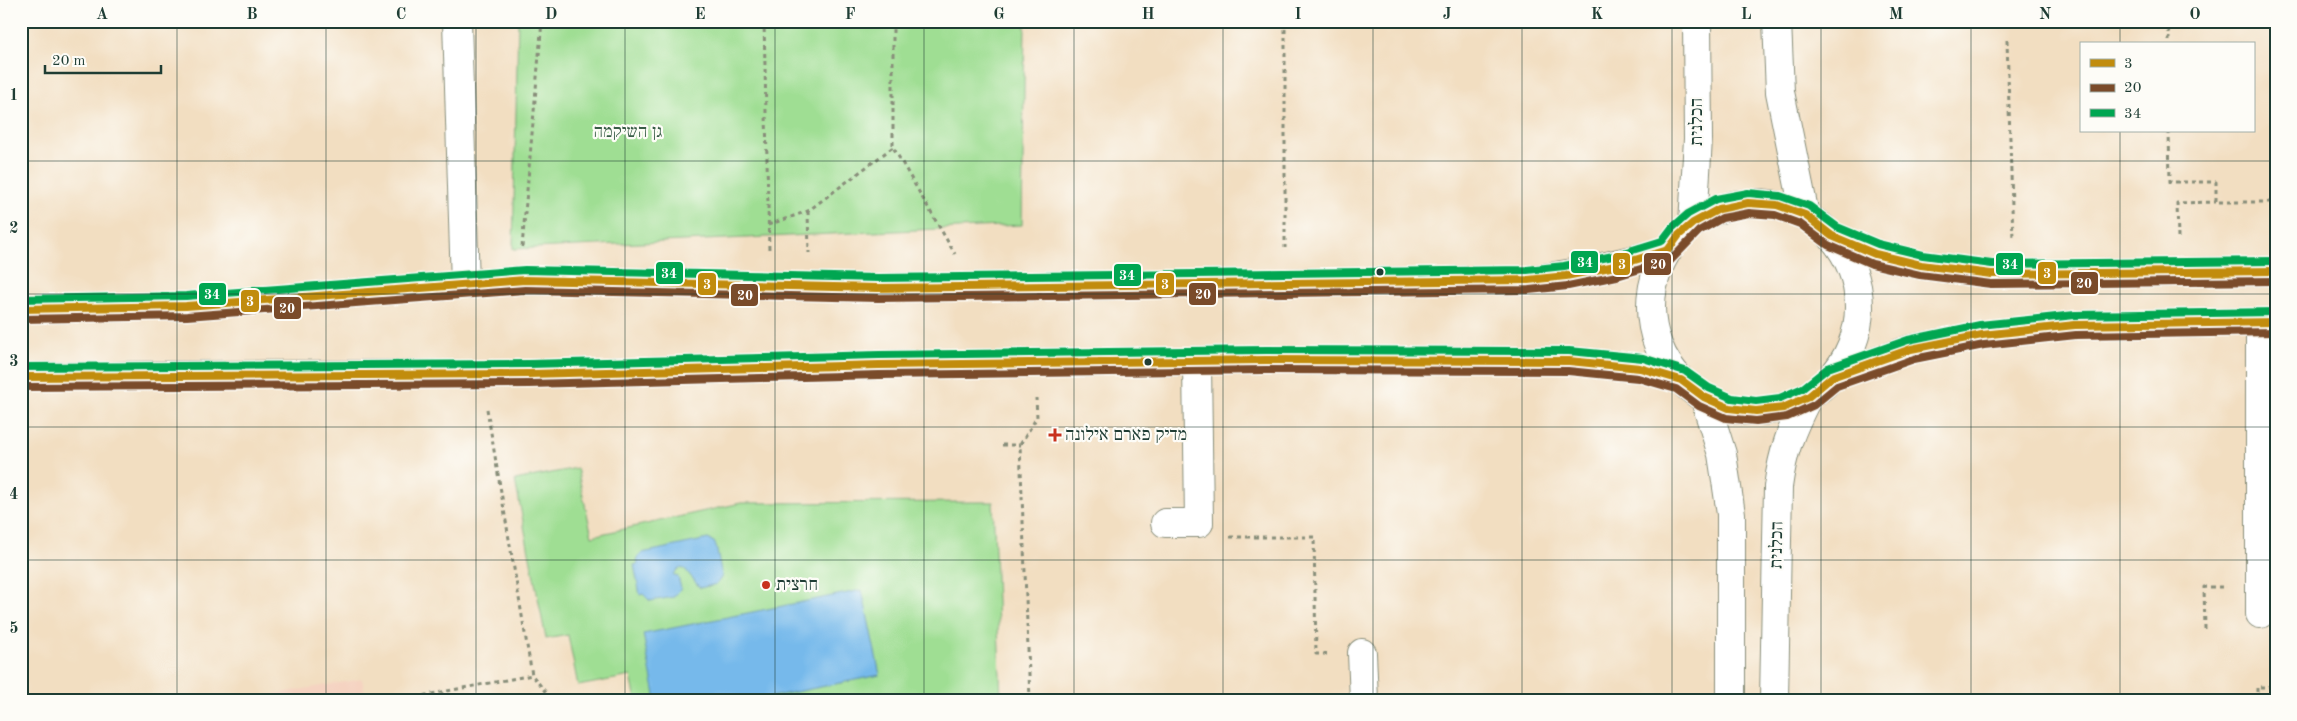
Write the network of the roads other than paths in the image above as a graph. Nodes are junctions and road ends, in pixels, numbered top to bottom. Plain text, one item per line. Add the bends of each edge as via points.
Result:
1 (456, 21) edge
2 (1697, 21) edge
3 (1777, 22) edge
4 (1805, 215) junction
5 (1693, 223) junction
6 (1832, 236) junction
7 (1668, 250) junction
8 (2276, 271) edge
9 (465, 285) junction
10 (21, 309) edge
11 (2268, 322) edge
12 (1197, 361) junction
13 (21, 378) edge
14 (1832, 378) junction
15 (1681, 380) junction
16 (1704, 397) junction
17 (1808, 397) junction
18 (1165, 523) dead end
19 (2260, 601) road end
20 (1362, 653) road end
21 (1364, 700) edge
22 (1731, 700) edge
23 (1774, 700) edge

1 - 9 street
2 - 5 street, הכלנית via 1698,139
3 - 4 street via 1780,92
4 - 5 street via 1777,205 1748,202 1719,209
4 - 6 street
5 - 7 street
6 - 8 street via 1875,254 1921,265 1991,274
6 - 14 street via 1849,261 1859,291 1858,322 1850,352
7 - 9 street via 1615,266 1528,280 810,287 524,280
7 - 15 street via 1656,275 1651,303 1655,331 1665,358
9 - 10 street via 186,306
11 - 14 street via 2075,326 1982,335 1911,348
11 - 19 street
12 - 13 street via 481,374
12 - 15 street via 1569,361 1640,368
12 - 18 street via 1199,523
14 - 17 street
15 - 16 street
16 - 17 street via 1729,408 1756,411 1783,408
16 - 22 street via 1722,454 1731,514
17 - 23 street, הכלנית via 1790,432 1778,487
20 - 21 street

